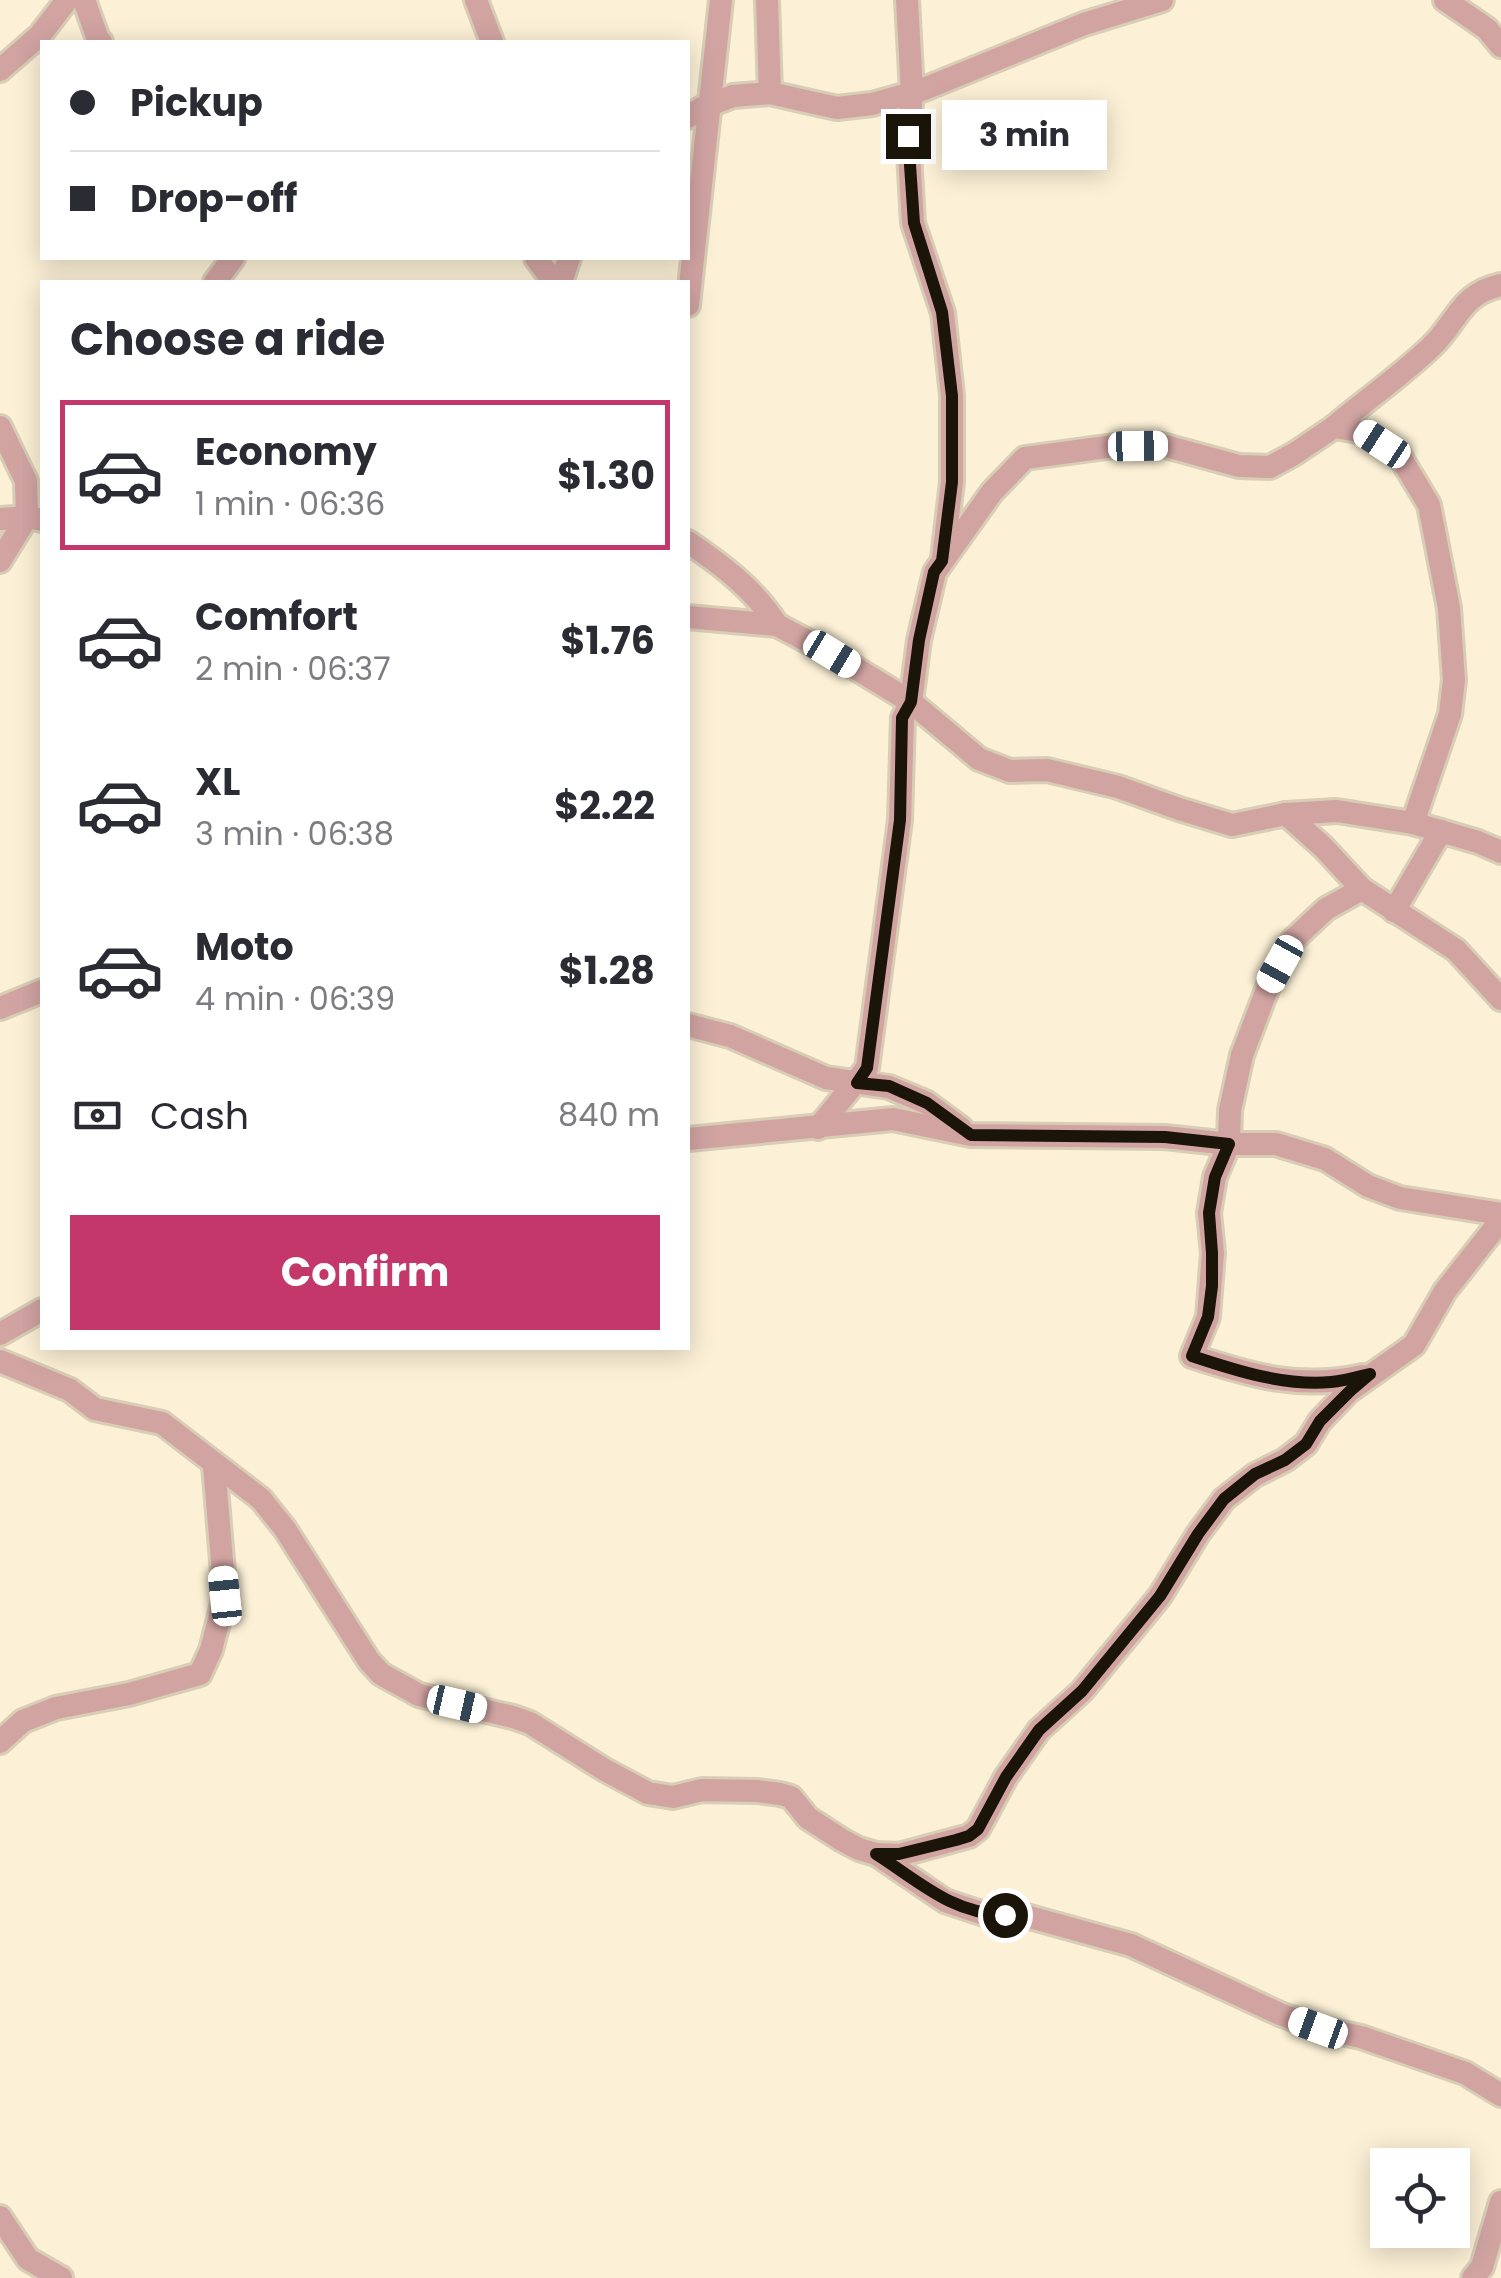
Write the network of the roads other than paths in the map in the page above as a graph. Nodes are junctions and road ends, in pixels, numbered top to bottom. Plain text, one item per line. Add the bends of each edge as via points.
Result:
1 (67, 0) edge
2 (84, 0) edge
3 (476, 0) edge
4 (721, 0) edge
5 (768, 0) edge
6 (906, 0) edge
7 (1162, 0) edge
8 (1445, 0) edge
9 (100, 40) edge
10 (491, 40) edge
11 (1501, 46) edge
12 (0, 70) edge
13 (912, 92) junction
14 (770, 93) junction
15 (710, 105) junction
16 (690, 117) edge
17 (538, 260) edge
18 (555, 280) edge
19 (1501, 285) edge
20 (690, 287) edge
21 (0, 427) edge
22 (1334, 427) junction
23 (0, 519) edge
24 (35, 519) edge
25 (690, 544) edge
26 (0, 561) edge
27 (942, 561) junction
28 (690, 616) edge
29 (777, 626) junction
30 (911, 702) junction
31 (1286, 814) junction
32 (1413, 823) junction
33 (1440, 831) junction
34 (1501, 852) edge
35 (1362, 889) junction
36 (1394, 911) junction
37 (40, 992) edge
38 (1501, 998) edge
39 (0, 1008) edge
40 (690, 1026) edge
41 (857, 1083) junction
42 (818, 1128) junction
43 (971, 1135) junction
44 (690, 1139) edge
45 (1229, 1144) junction
46 (1501, 1217) edge
47 (40, 1311) edge
48 (0, 1334) edge
49 (0, 1361) edge
50 (1370, 1374) junction
51 (214, 1465) junction
52 (0, 1742) edge
53 (876, 1854) junction
54 (1501, 2094) edge
55 (1501, 2202) edge
56 (0, 2216) edge
57 (61, 2278) edge
58 (1474, 2278) edge

1 - 12 street
2 - 9 street
3 - 10 street
4 - 15 street
5 - 14 street
6 - 13 street
7 - 13 street
8 - 11 street
13 - 14 street via 837,108
13 - 27 street via 914,223 942,312 952,396 952,482
14 - 15 street
15 - 16 street
15 - 20 street
17 - 18 street
19 - 22 street via 1481,290 1434,344
21 - 24 street via 26,481
22 - 27 street via 1270,467 1239,466 1162,445 1025,458
22 - 32 street via 1364,432 1398,454 1433,522 1454,680 1450,714
23 - 24 street
24 - 26 street
25 - 29 street via 738,580
27 - 30 street via 934,572
28 - 29 street
29 - 30 street
30 - 31 street via 979,760 1010,771 1047,770 1118,787 1232,825
30 - 41 street via 902,718 900,820 878,992 867,1068
31 - 32 street via 1338,811
31 - 35 street
32 - 33 street
33 - 34 street
33 - 36 street
35 - 36 street
35 - 45 street via 1326,909 1293,940 1268,987 1242,1055
36 - 38 street via 1456,950
37 - 39 street
40 - 41 street via 826,1078
41 - 42 street
41 - 43 street via 889,1086 927,1103
42 - 43 street via 893,1119
42 - 44 street
43 - 45 street
45 - 46 street via 1276,1144 1325,1159 1400,1198
45 - 50 street via 1209,1213 1208,1317 1192,1356 1295,1383
46 - 50 street via 1445,1291 1414,1346
47 - 48 street
49 - 51 street via 70,1390 94,1408 162,1423
50 - 53 street via 1320,1421 1306,1444 1224,1499 1160,1596 1082,1691 1039,1730 978,1829 899,1854
51 - 52 street via 225,1596 200,1674 56,1708 22,1721
51 - 53 street via 260,1499 285,1529 380,1674 420,1695 530,1723 648,1793 758,1791 790,1798 808,1818
53 - 54 street via 945,1901 1131,1945 1280,2014 1465,2073
55 - 58 street
56 - 57 street via 28,2259

